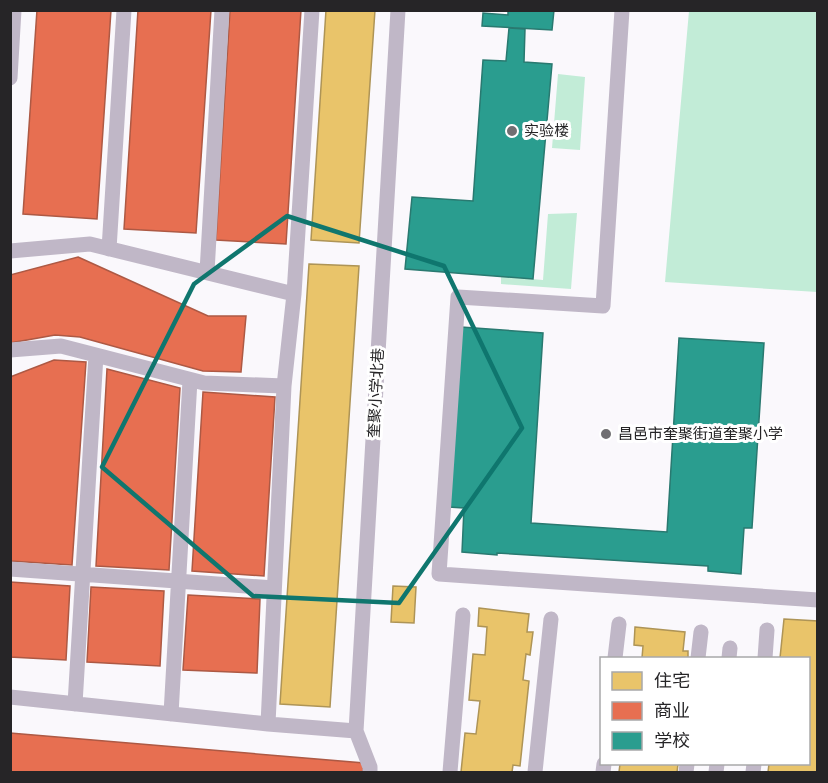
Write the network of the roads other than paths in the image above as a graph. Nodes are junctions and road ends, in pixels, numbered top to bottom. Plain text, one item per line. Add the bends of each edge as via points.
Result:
1 (14, 10) edge
2 (124, 10) edge
3 (222, 10) edge
4 (312, 10) edge
5 (398, 10) edge
6 (622, 10) edge
7 (10, 78) edge
8 (109, 249) junction
9 (10, 251) edge
10 (207, 272) junction
11 (294, 294) junction
12 (10, 350) edge
13 (96, 356) junction
14 (190, 380) junction
15 (284, 386) junction
16 (10, 569) edge
17 (82, 574) junction
18 (179, 581) junction
19 (274, 588) junction
20 (818, 600) edge
21 (463, 615) dead end
22 (551, 619) dead end
23 (619, 624) dead end
24 (767, 630) dead end
25 (701, 632) dead end
26 (615, 657) edge
27 (698, 657) edge
28 (765, 657) edge
29 (10, 697) edge
30 (75, 704) junction
31 (171, 714) junction
32 (268, 724) junction
33 (356, 731) junction
34 (370, 772) edge
35 (450, 772) edge
36 (536, 772) edge

1 - 7 lane
2 - 8 lane
3 - 10 lane
4 - 11 lane
5 - 33 lane, 奎聚小学北巷
6 - 20 lane via 603,306 458,297 439,574
8 - 9 lane via 90,244
8 - 10 lane
10 - 11 lane
11 - 15 lane
12 - 13 lane via 61,346
13 - 14 lane
13 - 17 lane
14 - 15 lane
14 - 18 lane
15 - 19 lane
16 - 17 lane
17 - 18 lane
17 - 30 lane
18 - 19 lane
18 - 31 lane
19 - 32 lane
21 - 35 lane
22 - 36 lane
23 - 26 lane
24 - 28 lane
25 - 27 lane
29 - 30 lane
30 - 31 lane
31 - 32 lane
32 - 33 lane
33 - 34 lane, 奎聚小学北巷

